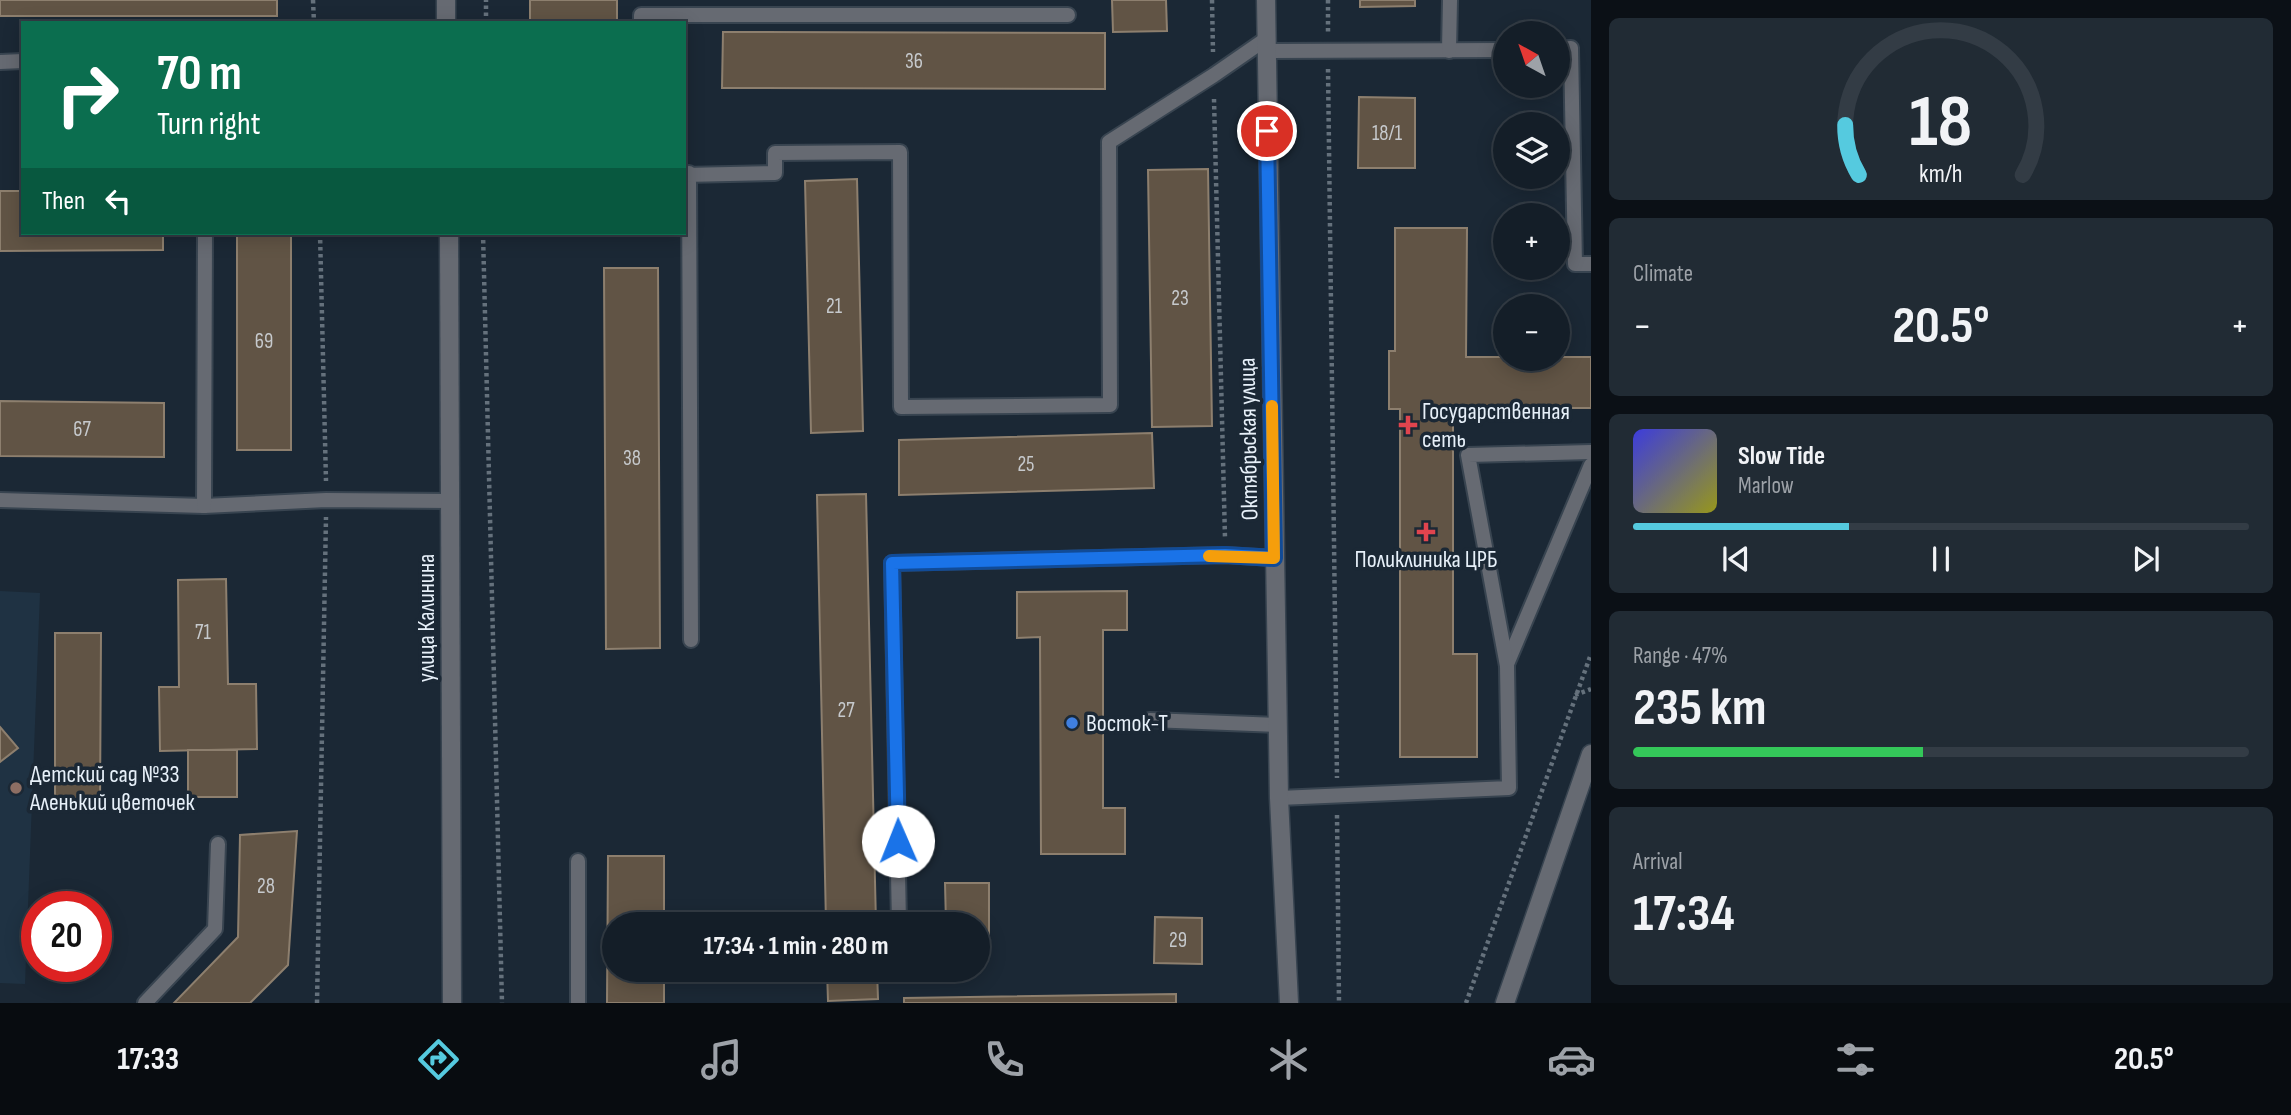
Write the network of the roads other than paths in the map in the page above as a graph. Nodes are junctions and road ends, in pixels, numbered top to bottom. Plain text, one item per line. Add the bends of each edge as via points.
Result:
1 (446, 0) edge
2 (1266, 0) edge
3 (1450, 0) edge
4 (1068, 15) dead end
5 (446, 21) edge
6 (641, 21) edge
7 (1266, 45) junction
8 (1570, 48) edge
9 (1493, 50) edge
10 (1449, 51) junction
11 (21, 61) edge
12 (0, 62) edge
13 (686, 174) edge
14 (205, 235) edge
15 (449, 235) edge
16 (1591, 264) edge
17 (1591, 452) edge
18 (1591, 465) edge
19 (0, 499) edge
20 (450, 501) junction
21 (204, 506) junction
22 (1274, 558) junction
23 (691, 640) dead end
24 (1507, 666) junction
25 (1150, 720) dead end
26 (1277, 725) junction
27 (1591, 754) edge
28 (1279, 798) junction
29 (218, 844) dead end
30 (578, 862) dead end
31 (900, 912) edge
32 (145, 1003) edge
33 (453, 1003) edge
34 (578, 1003) edge
35 (1289, 1003) edge
36 (1505, 1003) edge

1 - 5 street
2 - 7 street, Октябрьская улица
3 - 10 lane
4 - 6 lane via 641,15
7 - 10 lane via 1328,52
7 - 13 lane via 1108,142 1110,405 901,407 900,152 775,153 775,173
7 - 22 street, Октябрьская улица
8 - 16 lane via 1575,264
9 - 10 lane
11 - 12 lane
13 - 23 lane
14 - 21 lane
15 - 20 street, улица Калинина
17 - 24 lane via 1468,455
18 - 24 lane
19 - 21 lane
20 - 21 lane
20 - 33 street, улица Калинина
22 - 26 street, Октябрьская улица
22 - 31 lane via 1225,555 892,563
24 - 28 lane via 1509,788
25 - 26 lane
26 - 28 street, Октябрьская улица
27 - 36 street
28 - 35 street, Октябрьская улица
29 - 32 lane via 215,929
30 - 34 lane

